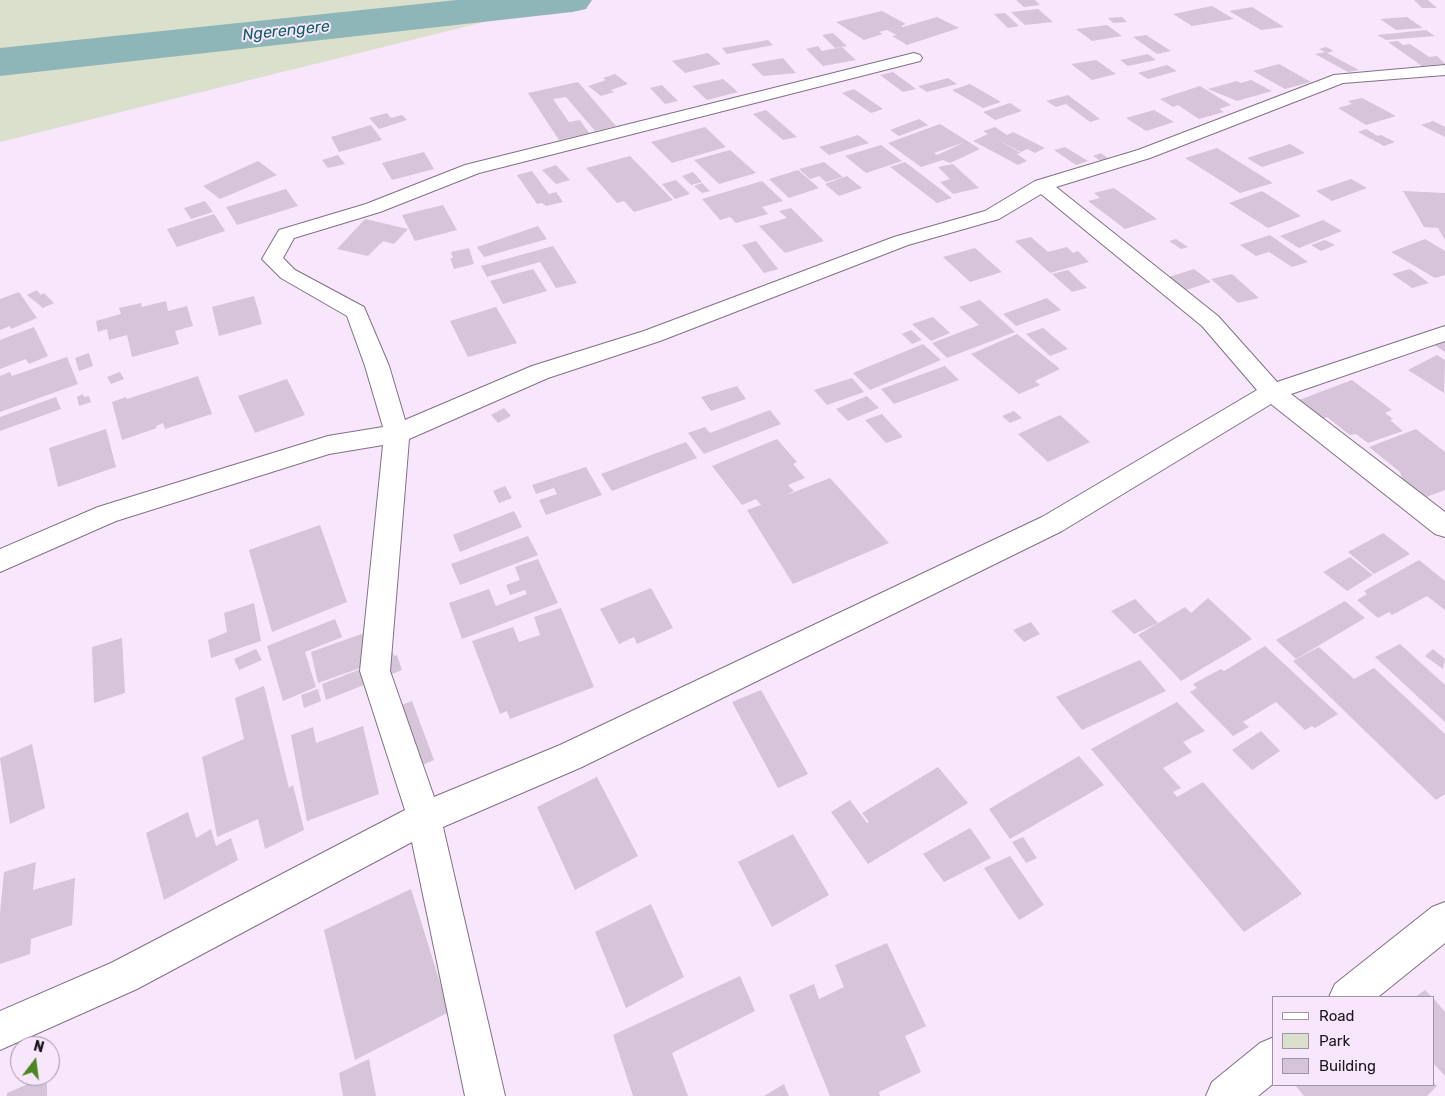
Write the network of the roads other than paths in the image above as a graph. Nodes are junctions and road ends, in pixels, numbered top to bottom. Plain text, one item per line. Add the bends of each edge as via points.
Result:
1 (914, 58) dead end
2 (1445, 70) edge
3 (1042, 185) junction
4 (1445, 333) edge
5 (1272, 392) junction
6 (397, 434) junction
7 (1445, 528) edge
8 (0, 561) edge
9 (424, 818) junction
10 (1445, 920) edge
11 (1349, 996) edge
12 (0, 1031) edge
13 (1272, 1059) edge
14 (485, 1096) edge
15 (1226, 1096) edge

1 - 6 street via 472,170 373,208 286,234 272,259 288,274 356,312 377,366
2 - 3 street via 1340,78 1144,154
3 - 5 street via 1210,321
3 - 6 street via 992,215 901,241 652,336 540,372
4 - 5 street
5 - 7 street
5 - 9 street via 1052,524 571,756
6 - 8 street via 328,445 107,514
6 - 9 street via 375,671
9 - 12 street via 124,976
9 - 14 street
10 - 11 street
13 - 15 street

